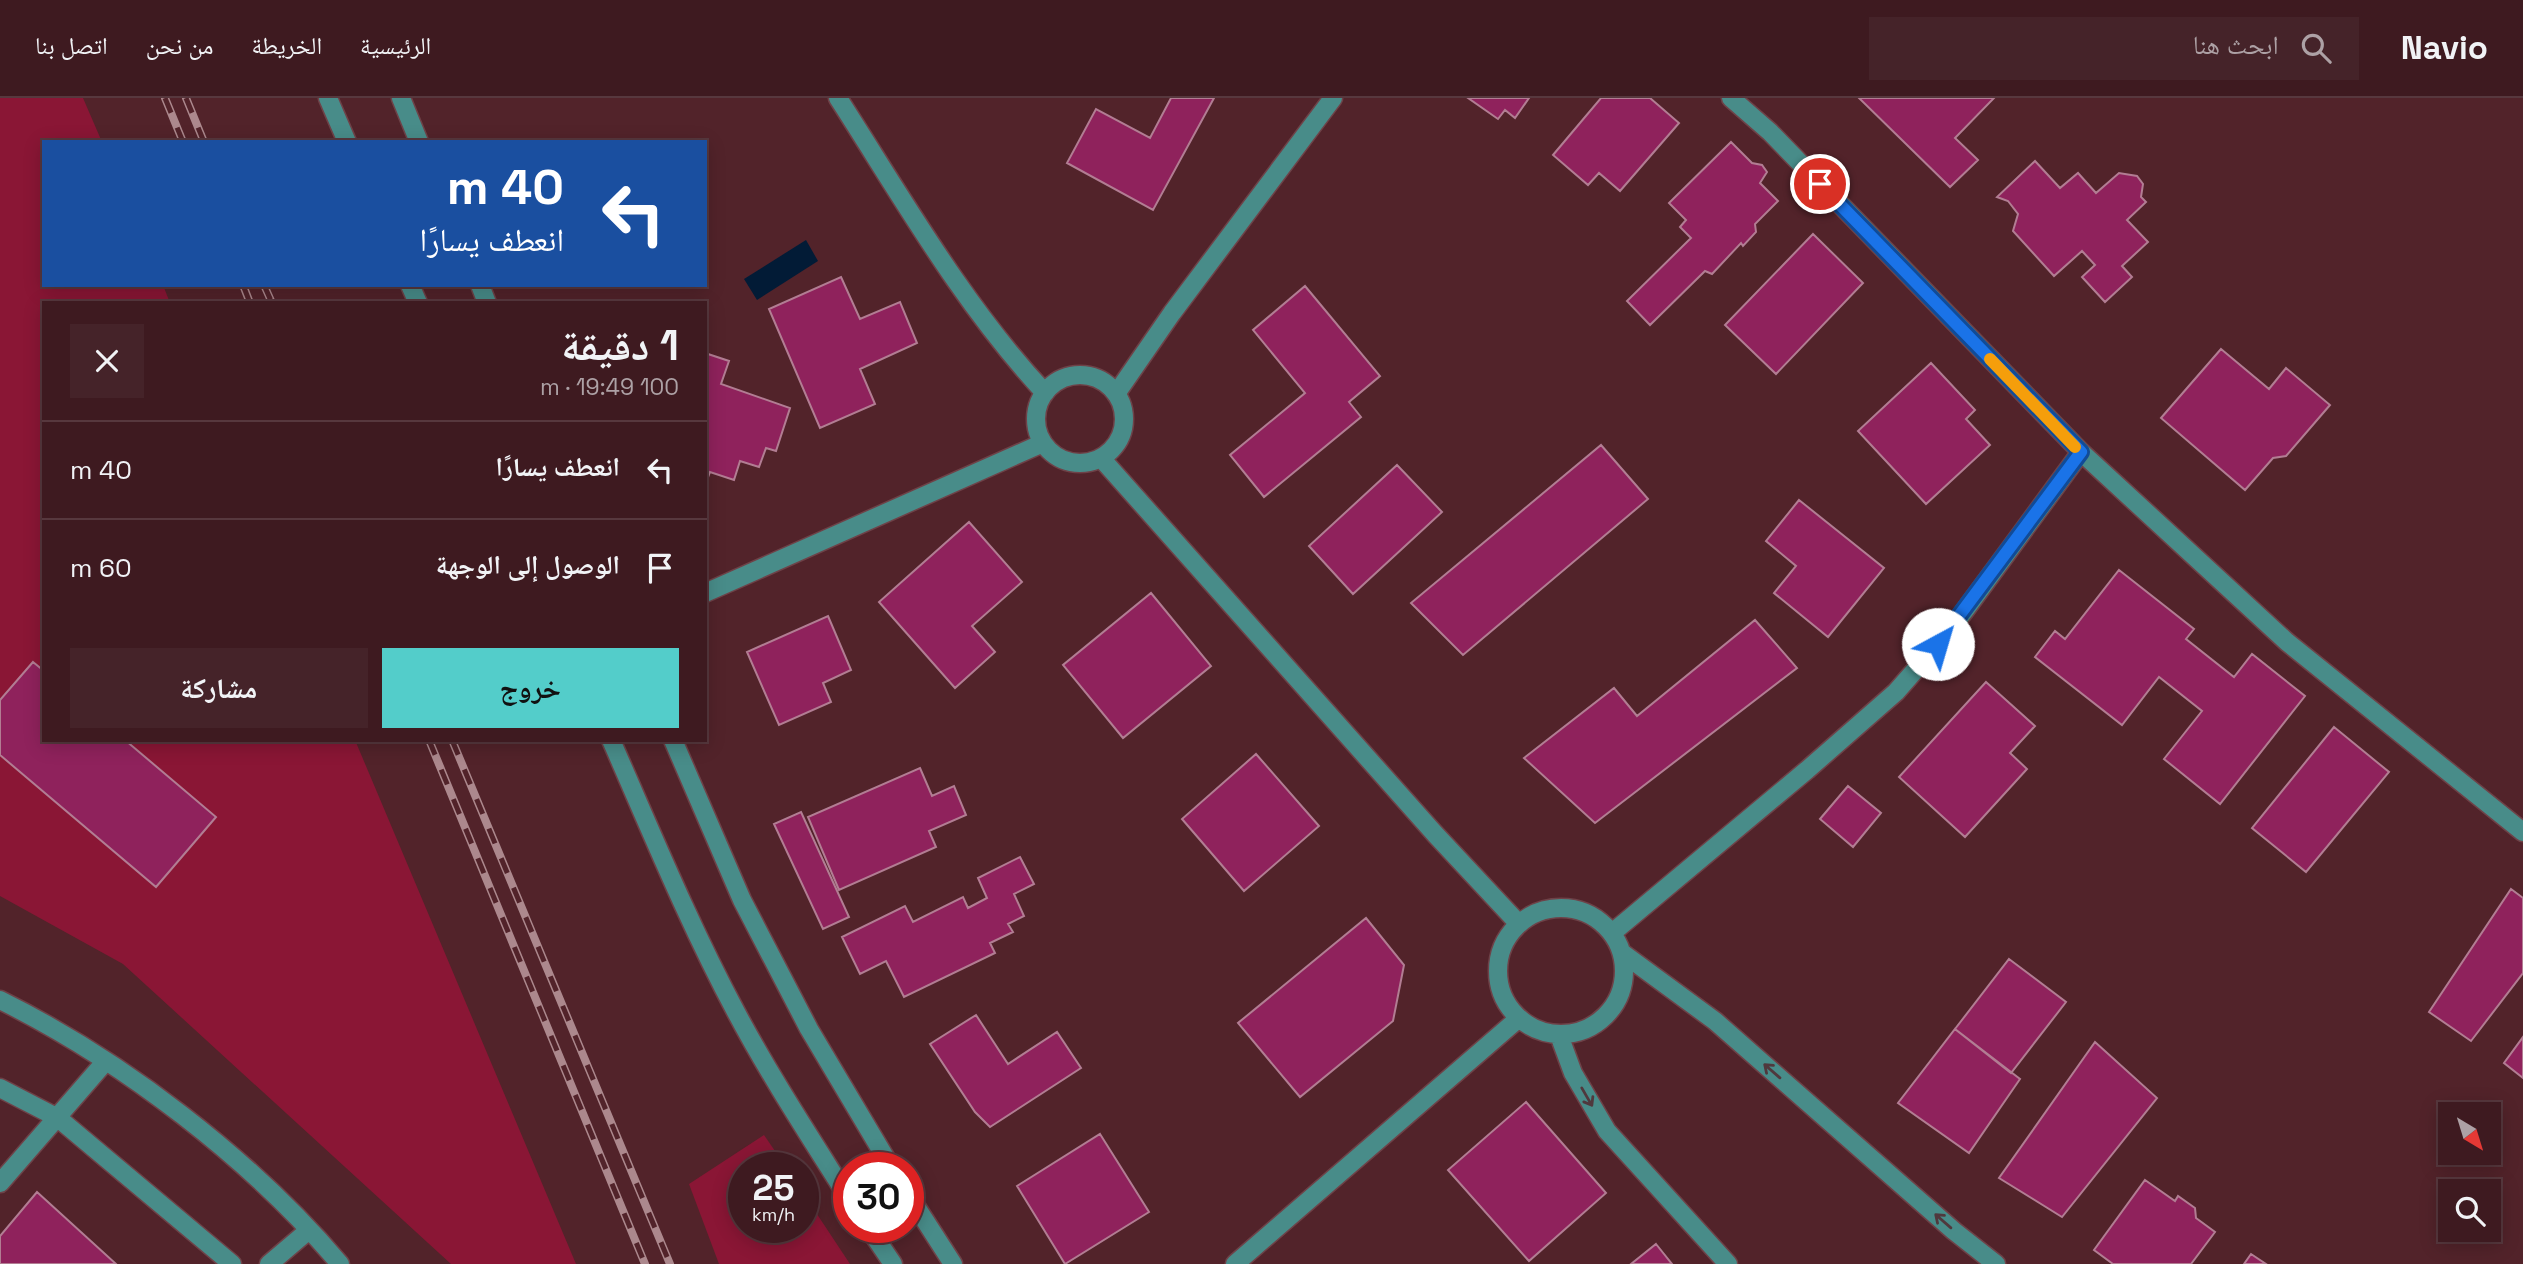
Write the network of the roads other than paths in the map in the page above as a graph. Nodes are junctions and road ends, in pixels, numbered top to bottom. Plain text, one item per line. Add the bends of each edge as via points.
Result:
1 (328, 98) edge
2 (401, 98) edge
3 (838, 98) edge
4 (1333, 98) edge
5 (1731, 98) edge
6 (346, 140) edge
7 (418, 140) edge
8 (1045, 393) junction
9 (1116, 394) junction
10 (1043, 443) junction
11 (2081, 452) junction
12 (1101, 458) junction
13 (707, 592) edge
14 (612, 742) edge
15 (674, 742) edge
16 (2523, 832) edge
17 (1519, 924) junction
18 (1612, 933) junction
19 (1621, 952) junction
20 (0, 1000) edge
21 (1518, 1019) junction
22 (1559, 1035) junction
23 (105, 1062) junction
24 (0, 1088) edge
25 (58, 1118) junction
26 (882, 1152) edge
27 (833, 1174) edge
28 (0, 1183) edge
29 (924, 1219) edge
30 (309, 1230) junction
31 (879, 1243) edge
32 (232, 1264) edge
33 (269, 1264) edge
34 (340, 1264) edge
35 (893, 1264) edge
36 (953, 1264) edge
37 (1235, 1264) edge
38 (1728, 1264) edge
39 (1996, 1264) edge

1 - 6 street
2 - 7 street
3 - 8 street via 973,306
4 - 9 street
5 - 11 street via 1770,132
8 - 9 street via 1055,383 1081,376 1094,377
8 - 10 street via 1036,418
9 - 12 street via 1123,415 1121,436
10 - 12 street via 1069,462
10 - 13 street
11 - 16 street via 2287,642
11 - 18 street via 1952,628 1896,692
12 - 17 street
14 - 27 street via 734,1010
15 - 26 street via 748,912 809,1029
17 - 18 street via 1536,913 1557,908 1578,910
17 - 21 street via 1505,940 1498,961 1498,982
18 - 19 street
19 - 22 street via 1621,992 1612,1010 1597,1024
39 -> 19 street via 1715,1021
20 - 23 street
21 - 22 street
21 - 37 street
22 -> 38 street via 1573,1073 1606,1131
23 - 25 street
23 - 30 street via 215,1144
24 - 25 street
25 - 28 street
25 - 32 street
29 - 36 street
30 - 33 street
30 - 34 street
31 - 35 street

